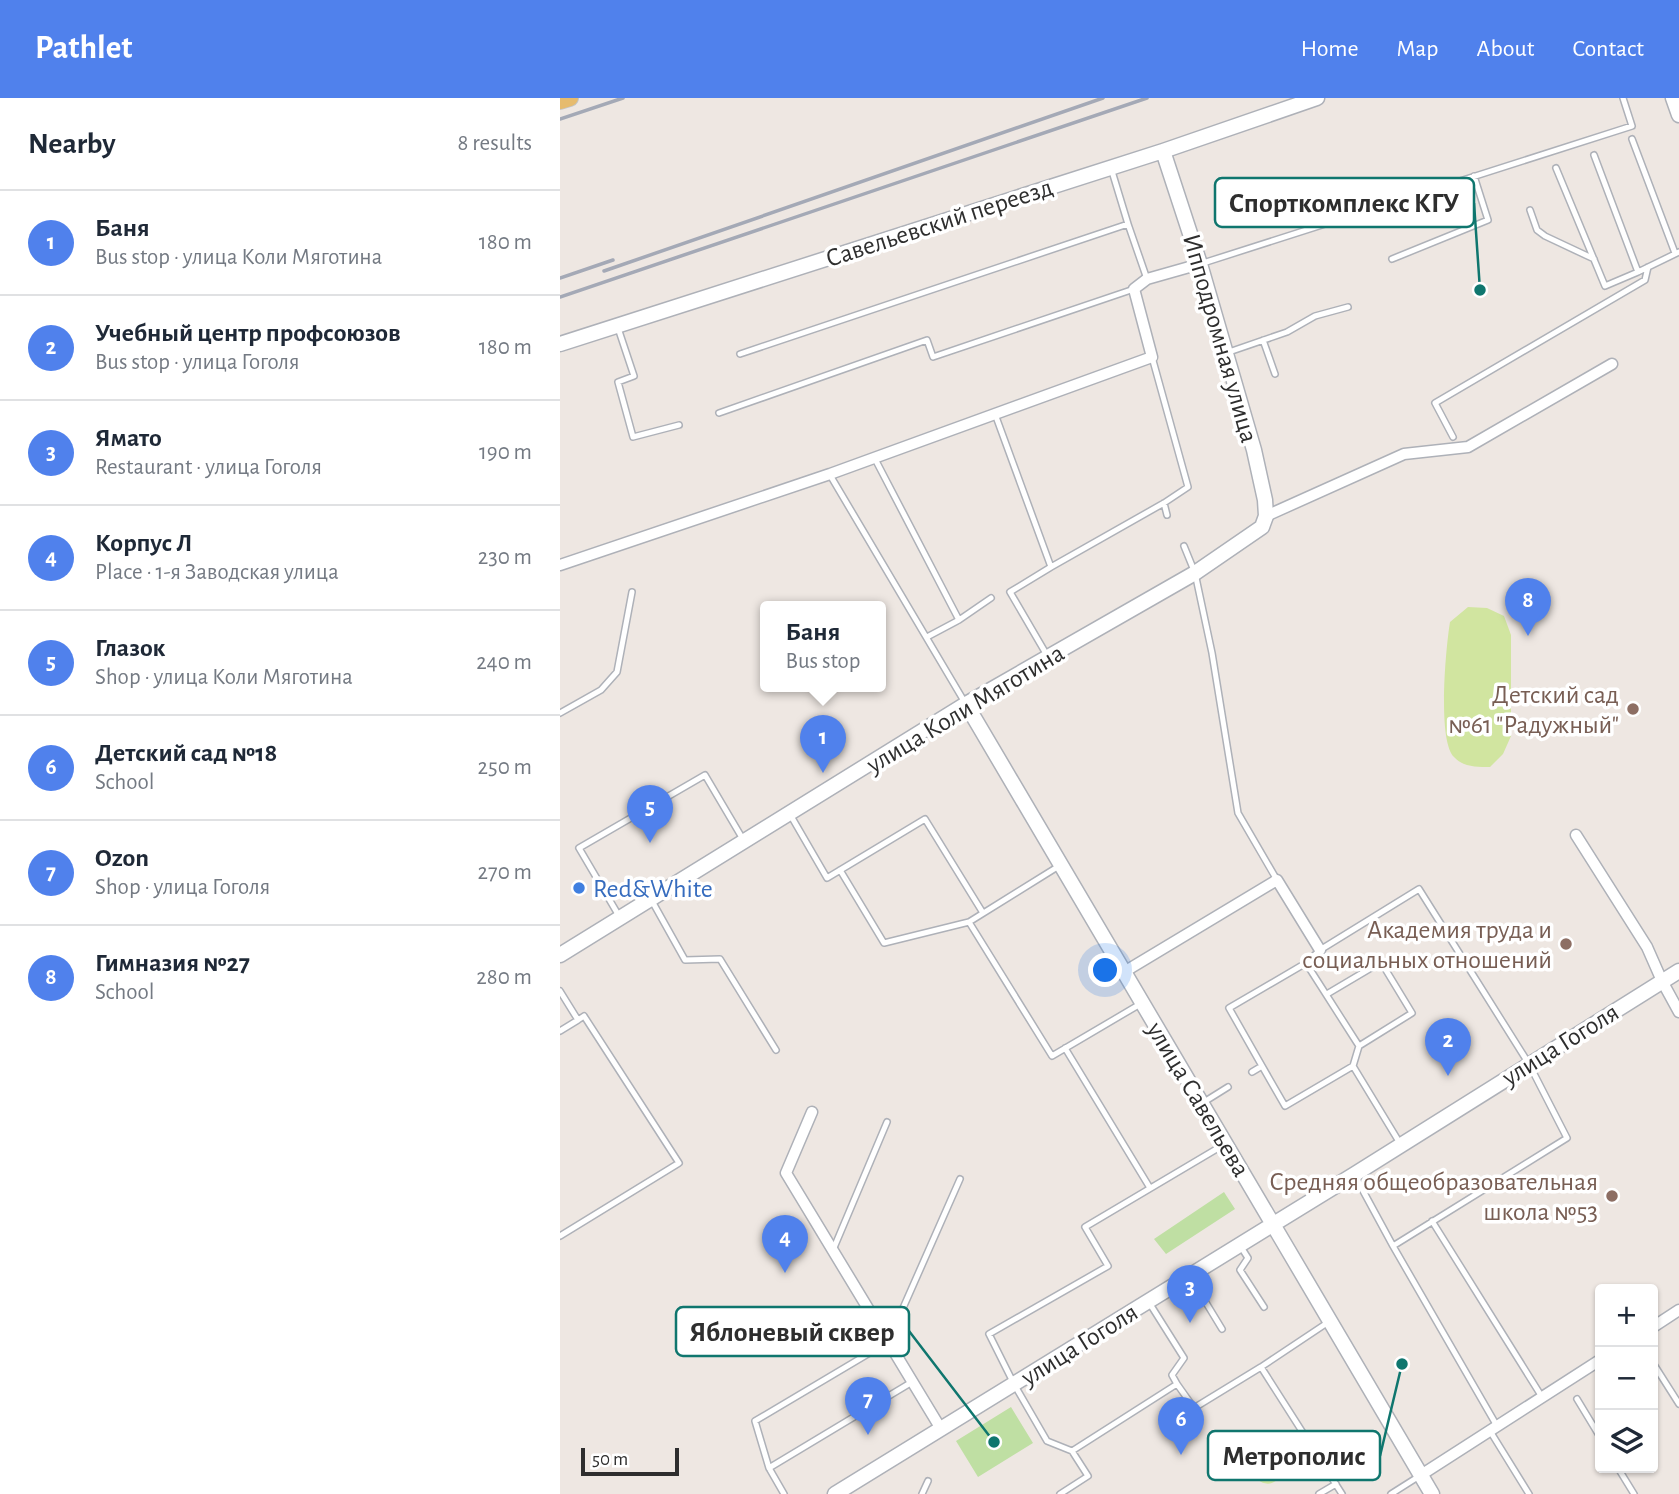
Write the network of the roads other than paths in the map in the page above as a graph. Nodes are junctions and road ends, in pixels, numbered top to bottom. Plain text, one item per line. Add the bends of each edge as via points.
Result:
1 (570, 98) edge
2 (1317, 98) edge
3 (1623, 98) edge
4 (1673, 98) edge
5 (560, 101) edge
6 (1679, 115) edge
7 (1632, 139) dead end
8 (1163, 151) junction
9 (1594, 155) dead end
10 (1111, 168) junction
11 (1556, 168) dead end
12 (1474, 176) junction
13 (1530, 210) dead end
14 (1129, 223) junction
15 (1677, 252) edge
16 (1392, 259) dead end
17 (1594, 259) junction
18 (1200, 264) junction
19 (1648, 267) junction
20 (1638, 272) junction
21 (1147, 279) junction
22 (1134, 289) junction
23 (1348, 307) dead end
24 (617, 325) junction
25 (1263, 340) junction
26 (560, 344) edge
27 (1226, 353) junction
28 (740, 354) dead end
29 (1152, 357) junction
30 (1612, 364) dead end
31 (1275, 374) dead end
32 (719, 413) dead end
33 (995, 414) junction
34 (679, 425) dead end
35 (1453, 437) dead end
36 (874, 457) junction
37 (830, 474) junction
38 (1164, 503) junction
39 (1167, 515) dead end
40 (1264, 522) junction
41 (1184, 546) dead end
42 (560, 567) edge
43 (1051, 567) junction
44 (1195, 573) junction
45 (632, 592) dead end
46 (990, 598) dead end
47 (959, 620) junction
48 (927, 637) junction
49 (1048, 657) junction
50 (966, 704) junction
51 (560, 713) edge
52 (789, 813) junction
53 (1576, 835) dead end
54 (744, 841) junction
55 (1061, 865) junction
56 (840, 870) junction
57 (1277, 880) junction
58 (651, 899) junction
59 (983, 913) junction
60 (620, 918) junction
61 (969, 922) junction
62 (1320, 950) junction
63 (560, 955) edge
64 (1306, 963) junction
65 (1679, 971) edge
66 (1124, 972) junction
67 (1662, 981) junction
68 (560, 991) edge
69 (1327, 994) junction
70 (1142, 1003) junction
71 (1679, 1012) edge
72 (578, 1020) junction
73 (560, 1031) edge
74 (1359, 1046) junction
75 (1065, 1048) junction
76 (776, 1050) dead end
77 (1529, 1064) junction
78 (1262, 1066) junction
79 (1353, 1066) junction
80 (1252, 1072) dead end
81 (1228, 1087) dead end
82 (1202, 1104) junction
83 (812, 1112) dead end
84 (887, 1122) dead end
85 (1225, 1144) junction
86 (1401, 1145) junction
87 (1355, 1174) junction
88 (960, 1179) dead end
89 (1150, 1188) junction
90 (1432, 1221) junction
91 (1273, 1224) junction
92 (560, 1236) edge
93 (1240, 1245) junction
94 (1392, 1246) junction
95 (833, 1250) junction
96 (1190, 1276) junction
97 (1148, 1301) junction
98 (1264, 1307) dead end
99 (1679, 1310) edge
100 (1330, 1321) junction
101 (1658, 1324) edge
102 (1222, 1329) dead end
103 (888, 1342) junction
104 (1595, 1363) edge
105 (1261, 1367) junction
106 (1658, 1371) edge
107 (912, 1382) junction
108 (1014, 1384) junction
109 (1177, 1384) junction
110 (1542, 1397) junction
111 (1577, 1399) dead end
112 (1679, 1404) edge
113 (1493, 1428) junction
114 (941, 1429) junction
115 (1595, 1429) edge
116 (1072, 1451) junction
117 (769, 1468) junction
118 (1622, 1473) edge
119 (1421, 1475) junction
120 (928, 1481) dead end
121 (1336, 1484) junction
122 (784, 1494) edge
123 (835, 1494) edge
124 (922, 1494) edge
125 (1060, 1494) edge
126 (1319, 1494) edge
127 (1342, 1494) edge
128 (1391, 1494) edge
129 (1433, 1494) edge
130 (1529, 1494) edge
131 (1634, 1494) edge

1 - 5 main road
2 - 8 street, Савельевский переезд
3 - 12 lane via 1632,126
4 - 6 street
7 - 15 lane
8 - 10 street, Савельевский переезд
8 - 18 street, Ипподромная улица
9 - 20 lane
10 - 14 lane
10 - 24 street, Савельевский переезд
11 - 17 lane
12 - 16 lane via 1488,220
12 - 18 lane
13 - 17 lane via 1537,230
14 - 21 lane
14 - 28 lane
15 - 19 lane
17 - 20 lane via 1605,286
18 - 21 street
18 - 27 street, Ипподромная улица
19 - 20 lane
19 - 35 lane via 1645,280 1435,403
21 - 22 street
22 - 29 street
22 - 32 lane via 933,357 927,340
23 - 25 lane via 1315,316
24 - 26 street, Савельевский переезд
24 - 34 lane via 634,376 618,382 634,437
25 - 27 lane
25 - 31 lane
27 - 40 street, Ипподромная улица via 1254,450 1265,500
29 - 33 street
29 - 38 lane via 1188,487
30 - 40 street, улица Коли Мяготина via 1468,447 1404,454
33 - 36 street
33 - 43 lane
36 - 37 street
36 - 47 lane
37 - 42 street
37 - 48 lane
38 - 39 lane
38 - 43 lane
40 - 44 street, улица Коли Мяготина
41 - 44 lane
43 - 49 lane via 1010,592
44 - 49 street, улица Коли Мяготина
44 - 57 lane via 1238,813
45 - 51 lane via 617,671 601,690
46 - 47 lane
47 - 48 lane
48 - 50 lane
49 - 50 street, улица Коли Мяготина
50 - 52 street, улица Коли Мяготина
50 - 55 street, улица Савельева
52 - 54 street, улица Коли Мяготина
52 - 56 lane via 827,878
53 - 67 street via 1647,947
54 - 58 street, улица Коли Мяготина
54 - 60 lane via 705,775 579,848
55 - 59 lane
55 - 66 street, улица Савельева
56 - 59 lane via 925,819
56 - 61 lane via 884,943
57 - 62 street
57 - 66 street
58 - 60 street, улица Коли Мяготина
58 - 76 lane via 685,960 720,960
59 - 61 lane
60 - 63 street, улица Коли Мяготина
61 - 75 lane via 1052,1056
62 - 64 lane
62 - 77 lane via 1419,889
64 - 69 lane
64 - 78 lane via 1229,1008
65 - 67 street, улица Гоголя
66 - 70 street, улица Савельева
67 - 71 street
67 - 77 street, улица Гоголя
68 - 72 lane
69 - 74 lane
69 - 74 lane via 1381,962 1412,1013
70 - 75 lane
70 - 82 street, улица Савельева
72 - 73 lane
72 - 92 lane via 584,1016 679,1163
74 - 79 lane
75 - 89 lane
77 - 86 street, улица Гоголя
77 - 90 lane via 1567,1138
78 - 79 lane via 1285,1106
78 - 80 lane
79 - 86 lane
81 - 82 lane
82 - 85 street, улица Савельева
83 - 95 street via 786,1173
84 - 95 lane
85 - 89 lane
85 - 91 street, улица Савельева
86 - 87 street, улица Гоголя
87 - 91 street, улица Гоголя
87 - 94 lane
88 - 103 lane
89 - 108 lane via 1085,1227 1108,1266 989,1334
90 - 94 lane
90 - 110 lane
91 - 93 street, улица Гоголя
91 - 100 street, улица Савельева
93 - 96 street, улица Гоголя
93 - 98 lane via 1248,1258 1240,1270
94 - 113 lane
95 - 103 street
96 - 97 street, улица Гоголя
96 - 102 lane
97 - 108 street, улица Гоголя
97 - 109 lane via 1184,1359 1172,1375
99 - 101 street
100 - 105 lane
100 - 119 street, улица Савельева
103 - 107 street
103 - 117 lane via 755,1421
104 - 110 street
105 - 109 lane via 1194,1408
105 - 121 lane
106 - 112 lane
107 - 114 street
107 - 117 lane
108 - 114 street, улица Гоголя
108 - 116 lane via 1047,1441
109 - 116 lane
110 - 113 street
111 - 115 lane
113 - 119 street
113 - 130 lane
114 - 123 street, улица Гоголя
116 - 125 lane via 1088,1476
117 - 122 lane
118 - 131 lane
119 - 128 lane
119 - 129 street, улица Савельева
120 - 124 lane
121 - 126 lane
121 - 127 lane

